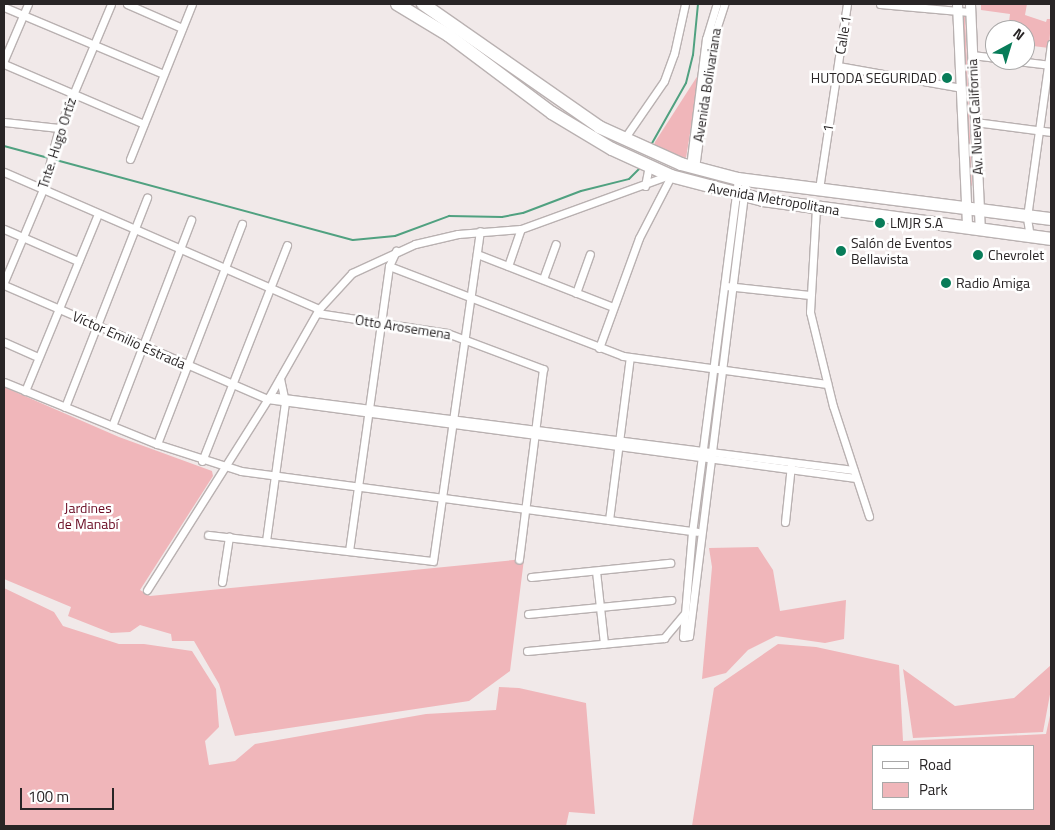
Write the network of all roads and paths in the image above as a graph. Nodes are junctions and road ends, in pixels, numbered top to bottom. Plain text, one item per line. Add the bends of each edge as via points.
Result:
1 (28, 4) edge
2 (111, 4) edge
3 (127, 4) edge
4 (192, 4) edge
5 (397, 4) edge
6 (423, 4) edge
7 (685, 4) edge
8 (717, 4) edge
9 (724, 4) edge
10 (847, 4) edge
11 (880, 4) edge
12 (4, 7) edge
13 (957, 7) edge
14 (970, 8) edge
15 (23, 15) junction
16 (182, 28) junction
17 (473, 39) junction
18 (1051, 44) edge
19 (93, 46) junction
20 (465, 50) junction
21 (972, 55) junction
22 (985, 57) edge
23 (4, 60) edge
24 (1035, 63) edge
25 (4, 64) edge
26 (1050, 65) edge
27 (838, 66) junction
28 (163, 74) junction
29 (961, 88) junction
30 (73, 94) junction
31 (4, 122) edge
32 (975, 122) junction
33 (144, 124) junction
34 (60, 128) junction
35 (1039, 130) junction
36 (1051, 132) edge
37 (624, 140) junction
38 (130, 159) dead end
39 (648, 166) junction
40 (692, 167) junction
41 (4, 172) edge
42 (670, 175) junction
43 (742, 179) junction
44 (645, 186) junction
45 (43, 187) junction
46 (819, 189) junction
47 (739, 195) junction
48 (147, 198) dead end
49 (816, 208) junction
50 (972, 211) junction
51 (98, 214) junction
52 (1027, 217) junction
53 (1051, 219) edge
54 (191, 220) dead end
55 (242, 224) dead end
56 (4, 229) edge
57 (521, 229) junction
58 (973, 229) junction
59 (134, 230) junction
60 (480, 232) junction
61 (23, 237) junction
62 (1030, 237) junction
63 (1051, 239) edge
64 (556, 244) dead end
65 (287, 245) dead end
66 (179, 250) junction
67 (396, 251) junction
68 (476, 254) junction
69 (590, 254) dead end
70 (78, 261) junction
71 (390, 266) junction
72 (508, 266) junction
73 (224, 270) junction
74 (543, 279) junction
75 (4, 284) edge
76 (727, 286) junction
77 (270, 289) junction
78 (576, 293) junction
79 (810, 295) junction
80 (470, 296) junction
81 (613, 307) junction
82 (58, 309) junction
83 (318, 311) junction
84 (381, 323) junction
85 (96, 326) junction
86 (464, 338) junction
87 (4, 342) edge
88 (142, 346) junction
89 (599, 348) junction
90 (38, 357) junction
91 (630, 357) junction
92 (187, 366) junction
93 (712, 369) junction
94 (720, 371) junction
95 (280, 379) junction
96 (4, 382) edge
97 (827, 384) junction
98 (231, 386) junction
99 (25, 390) junction
100 (268, 398) junction
101 (285, 400) junction
102 (65, 407) junction
103 (369, 409) junction
104 (452, 420) junction
105 (112, 426) junction
106 (535, 432) junction
107 (618, 443) junction
108 (157, 444) junction
109 (706, 455) junction
110 (202, 460) junction
111 (791, 466) junction
112 (225, 467) junction
113 (853, 470) junction
114 (275, 476) junction
115 (856, 478) junction
116 (358, 486) junction
117 (442, 496) junction
118 (526, 508) junction
119 (869, 516) dead end
120 (609, 520) junction
121 (785, 522) dead end
122 (696, 532) junction
123 (208, 536) dead end
124 (229, 537) junction
125 (266, 541) junction
126 (349, 551) junction
127 (520, 559) dead end
128 (670, 563) dead end
129 (596, 571) junction
130 (531, 577) dead end
131 (222, 582) dead end
132 (147, 590) dead end
133 (671, 600) dead end
134 (600, 607) junction
135 (684, 613) junction
136 (528, 614) dead end
137 (604, 644) junction
138 (527, 651) dead end

1 - 15 street
2 - 19 street, Tnte. Hugo Ortíz
3 - 16 street
4 - 16 street
5 - 20 highway, Avenida Metropolitana
6 - 17 highway
7 - 37 street via 667,75
8 - 40 street, Avenida Bolivariana via 706,39
9 - 40 street, Avenida Bolivariana via 712,42
10 - 27 street, Calle 1
11 - 13 street
12 - 15 street
13 - 14 street
13 - 29 street, Av. Nueva California
14 - 21 street, Av. Nueva California
15 - 19 street
15 - 23 street
16 - 28 street
17 - 20 highway
17 - 37 highway via 541,89
18 - 26 street
19 - 28 street
19 - 30 street, Tnte. Hugo Ortíz
20 - 39 highway, Avenida Metropolitana via 552,113
21 - 22 street
21 - 32 street, Av. Nueva California
24 - 26 street
25 - 30 street
26 - 35 street
27 - 29 street
27 - 46 street, 1
28 - 33 street
29 - 50 street, Av. Nueva California
30 - 33 street
30 - 34 street, Tnte. Hugo Ortíz
31 - 34 street
32 - 35 street
32 - 50 street, Av. Nueva California
33 - 38 street
34 - 45 street, Tnte. Hugo Ortíz
35 - 36 street
35 - 52 street
37 - 40 highway
39 - 42 highway, Avenida Metropolitana
39 - 44 street
40 - 43 highway
41 - 45 street, Otto Arosemena
42 - 44 street
42 - 47 highway, Avenida Metropolitana
42 - 81 street via 645,223
43 - 46 highway
43 - 47 street
44 - 57 street
45 - 51 street, Otto Arosemena
45 - 61 street, Tnte. Hugo Ortíz
46 - 50 highway
47 - 49 highway, Avenida Metropolitana
47 - 76 street
48 - 59 street
49 - 58 highway, Avenida Metropolitana
49 - 79 street
50 - 52 highway
50 - 58 street, Av. Nueva California
51 - 59 street, Otto Arosemena
51 - 70 street
52 - 53 highway
52 - 62 street
54 - 66 street
55 - 73 street
56 - 61 street
57 - 60 street
57 - 72 street
58 - 62 highway, Avenida Metropolitana
59 - 66 street, Otto Arosemena
59 - 85 street
60 - 67 street via 441,237
60 - 68 street
61 - 70 street
61 - 75 street, Tnte. Hugo Ortíz
62 - 63 highway, Avenida Metropolitana
64 - 74 street
65 - 77 street
66 - 73 street, Otto Arosemena
66 - 88 street
67 - 71 street
67 - 83 street via 352,273
68 - 72 street
68 - 80 street
69 - 78 street
70 - 82 street
71 - 80 street
71 - 84 street
72 - 74 street
73 - 77 street, Otto Arosemena
73 - 92 street
74 - 78 street
75 - 82 street, Víctor Emilio Estrada
76 - 79 street
76 - 93 street
76 - 94 street
77 - 83 street, Otto Arosemena
77 - 98 street
78 - 81 street
79 - 97 street via 810,312
80 - 86 street
80 - 89 street
81 - 89 street
82 - 85 street, Víctor Emilio Estrada
82 - 90 street
83 - 84 street, Otto Arosemena
83 - 95 street
84 - 86 street, Otto Arosemena
84 - 103 street
85 - 88 street, Víctor Emilio Estrada
85 - 102 street
86 - 104 street
86 - 106 street, Otto Arosemena via 543,369
87 - 90 street
88 - 92 street, Víctor Emilio Estrada
88 - 105 street
89 - 91 street
90 - 99 street
91 - 93 street
91 - 107 street
92 - 98 street, Víctor Emilio Estrada
92 - 108 street
93 - 94 street
93 - 109 street
94 - 97 street
94 - 109 street
95 - 100 street
95 - 101 street
96 - 99 street
97 - 113 street
98 - 100 street, Víctor Emilio Estrada
98 - 110 street
99 - 102 street
100 - 101 street, Víctor Emilio Estrada
100 - 112 street
101 - 103 street, Víctor Emilio Estrada
101 - 114 street
102 - 105 street
103 - 104 street, Víctor Emilio Estrada
103 - 116 street
104 - 106 street, Víctor Emilio Estrada
104 - 117 street
105 - 108 street
106 - 107 street, Víctor Emilio Estrada
106 - 118 street
107 - 109 street, Víctor Emilio Estrada
107 - 120 street
108 - 110 street
109 - 111 street, Víctor Emilio Estrada
109 - 122 street
110 - 112 street
111 - 113 street
111 - 115 street
111 - 121 street
112 - 114 street
112 - 132 street
113 - 115 street
114 - 116 street
114 - 125 street
115 - 119 street
116 - 117 street
116 - 126 street
117 - 118 street
117 - 126 street via 433,561
118 - 120 street
118 - 127 street
120 - 122 street
122 - 135 street
122 - 135 street via 689,636 683,637
123 - 124 street
124 - 125 street
124 - 131 street
125 - 126 street
128 - 129 street
129 - 130 street
129 - 134 street
133 - 134 street
134 - 136 street
134 - 137 street
135 - 137 street via 664,638
137 - 138 street

